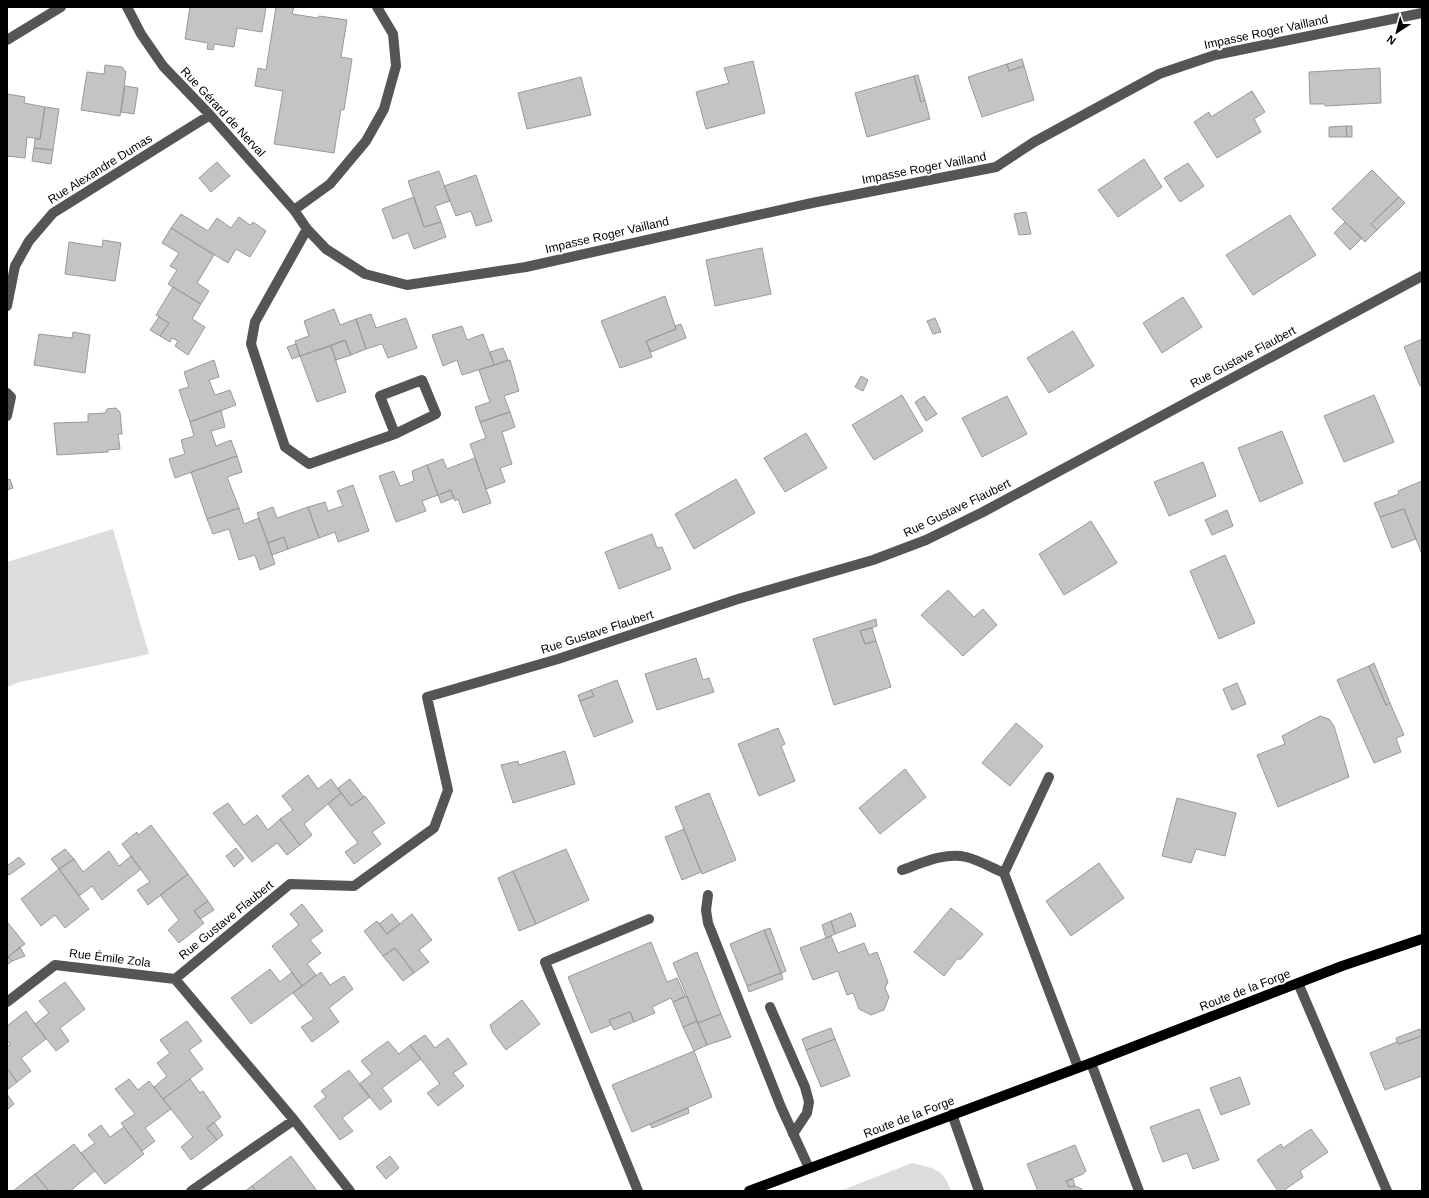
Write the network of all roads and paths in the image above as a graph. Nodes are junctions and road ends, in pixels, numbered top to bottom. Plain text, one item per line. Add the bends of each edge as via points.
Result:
1 (61, 7) edge
2 (127, 7) edge
3 (377, 7) edge
4 (1422, 13) edge
5 (7, 40) edge
6 (210, 115) junction
7 (294, 210) junction
8 (308, 229) junction
9 (526, 266) joint
10 (1422, 276) edge
11 (7, 306) edge
12 (7, 393) edge
13 (7, 416) edge
14 (395, 434) junction
15 (1048, 777) dead end
16 (902, 870) dead end
17 (1004, 873) junction
18 (708, 895) dead end
19 (649, 919) dead end
20 (1422, 939) edge
21 (175, 979) junction
22 (1298, 983) junction
23 (7, 1002) edge
24 (770, 1007) dead end
25 (1091, 1063) junction
26 (1078, 1067) junction
27 (952, 1114) junction
28 (294, 1120) junction
29 (793, 1134) junction
30 (809, 1168) junction
31 (191, 1191) edge
32 (350, 1191) edge
33 (638, 1191) edge
34 (749, 1191) edge
35 (979, 1191) edge
36 (1139, 1191) edge
37 (1386, 1191) edge

1 - 5 street
2 - 6 street, Rue Gérard de Nerval via 141,34 163,66
3 - 7 street via 393,34 396,66 384,109 366,141 330,184
4 - 9 street, Impasse Roger Vailland via 1215,55 1159,74 1034,142 996,167 812,203
6 - 7 street, Rue Gérard de Nerval
6 - 11 street, Rue Alexandre Dumas via 53,213 29,241 15,266
7 - 8 street, Rue Gérard de Nerval
8 - 9 street, Rue Gérard de Nerval via 326,249 364,274 407,285
8 - 14 street via 255,322 251,344 285,447 308,464
10 - 21 street, Rue Gustave Flaubert via 983,512 926,540 873,560 738,599 558,659 427,697 448,790 434,828 354,886 290,884
12 - 13 street via 11,397
14 - 14 street via 380,396 422,380 436,414
15 - 17 street
16 - 17 street via 928,860 951,856 967,857
17 - 26 street
18 - 29 street via 708,923
19 - 33 street via 545,962
20 - 22 main road, Route de la Forge
21 - 23 street, Rue Émile Zola via 55,965
21 - 28 street
22 - 25 main road, Route de la Forge
22 - 37 street
24 - 29 street via 809,1102 807,1113
25 - 26 main road, Route de la Forge
25 - 36 street
26 - 27 main road, Route de la Forge
27 - 30 main road, Route de la Forge
27 - 35 street
28 - 31 street
28 - 32 street
29 - 30 street
30 - 34 main road, Route de la Forge

